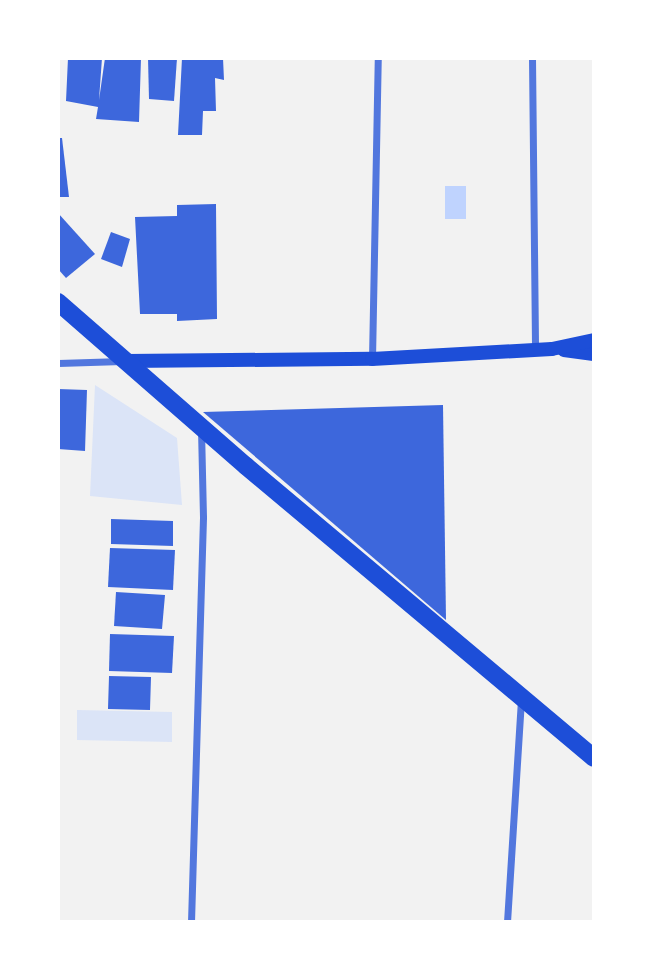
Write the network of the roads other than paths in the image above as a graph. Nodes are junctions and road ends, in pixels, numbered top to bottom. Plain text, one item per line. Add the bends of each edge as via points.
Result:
1 (378, 58) edge
2 (533, 58) edge
3 (58, 302) edge
4 (594, 340) edge
5 (552, 349) junction
6 (535, 350) junction
7 (594, 354) edge
8 (372, 359) junction
9 (126, 361) junction
10 (58, 363) edge
11 (201, 427) junction
12 (521, 696) junction
13 (594, 758) edge
14 (191, 922) edge
15 (507, 922) edge

1 - 8 street
2 - 6 street
3 - 9 main road
4 - 5 main road
5 - 6 main road
5 - 7 main road
6 - 8 main road
8 - 9 main road
9 - 10 street
9 - 11 main road
11 - 12 main road
11 - 14 street via 204,517
12 - 13 main road
12 - 15 street

